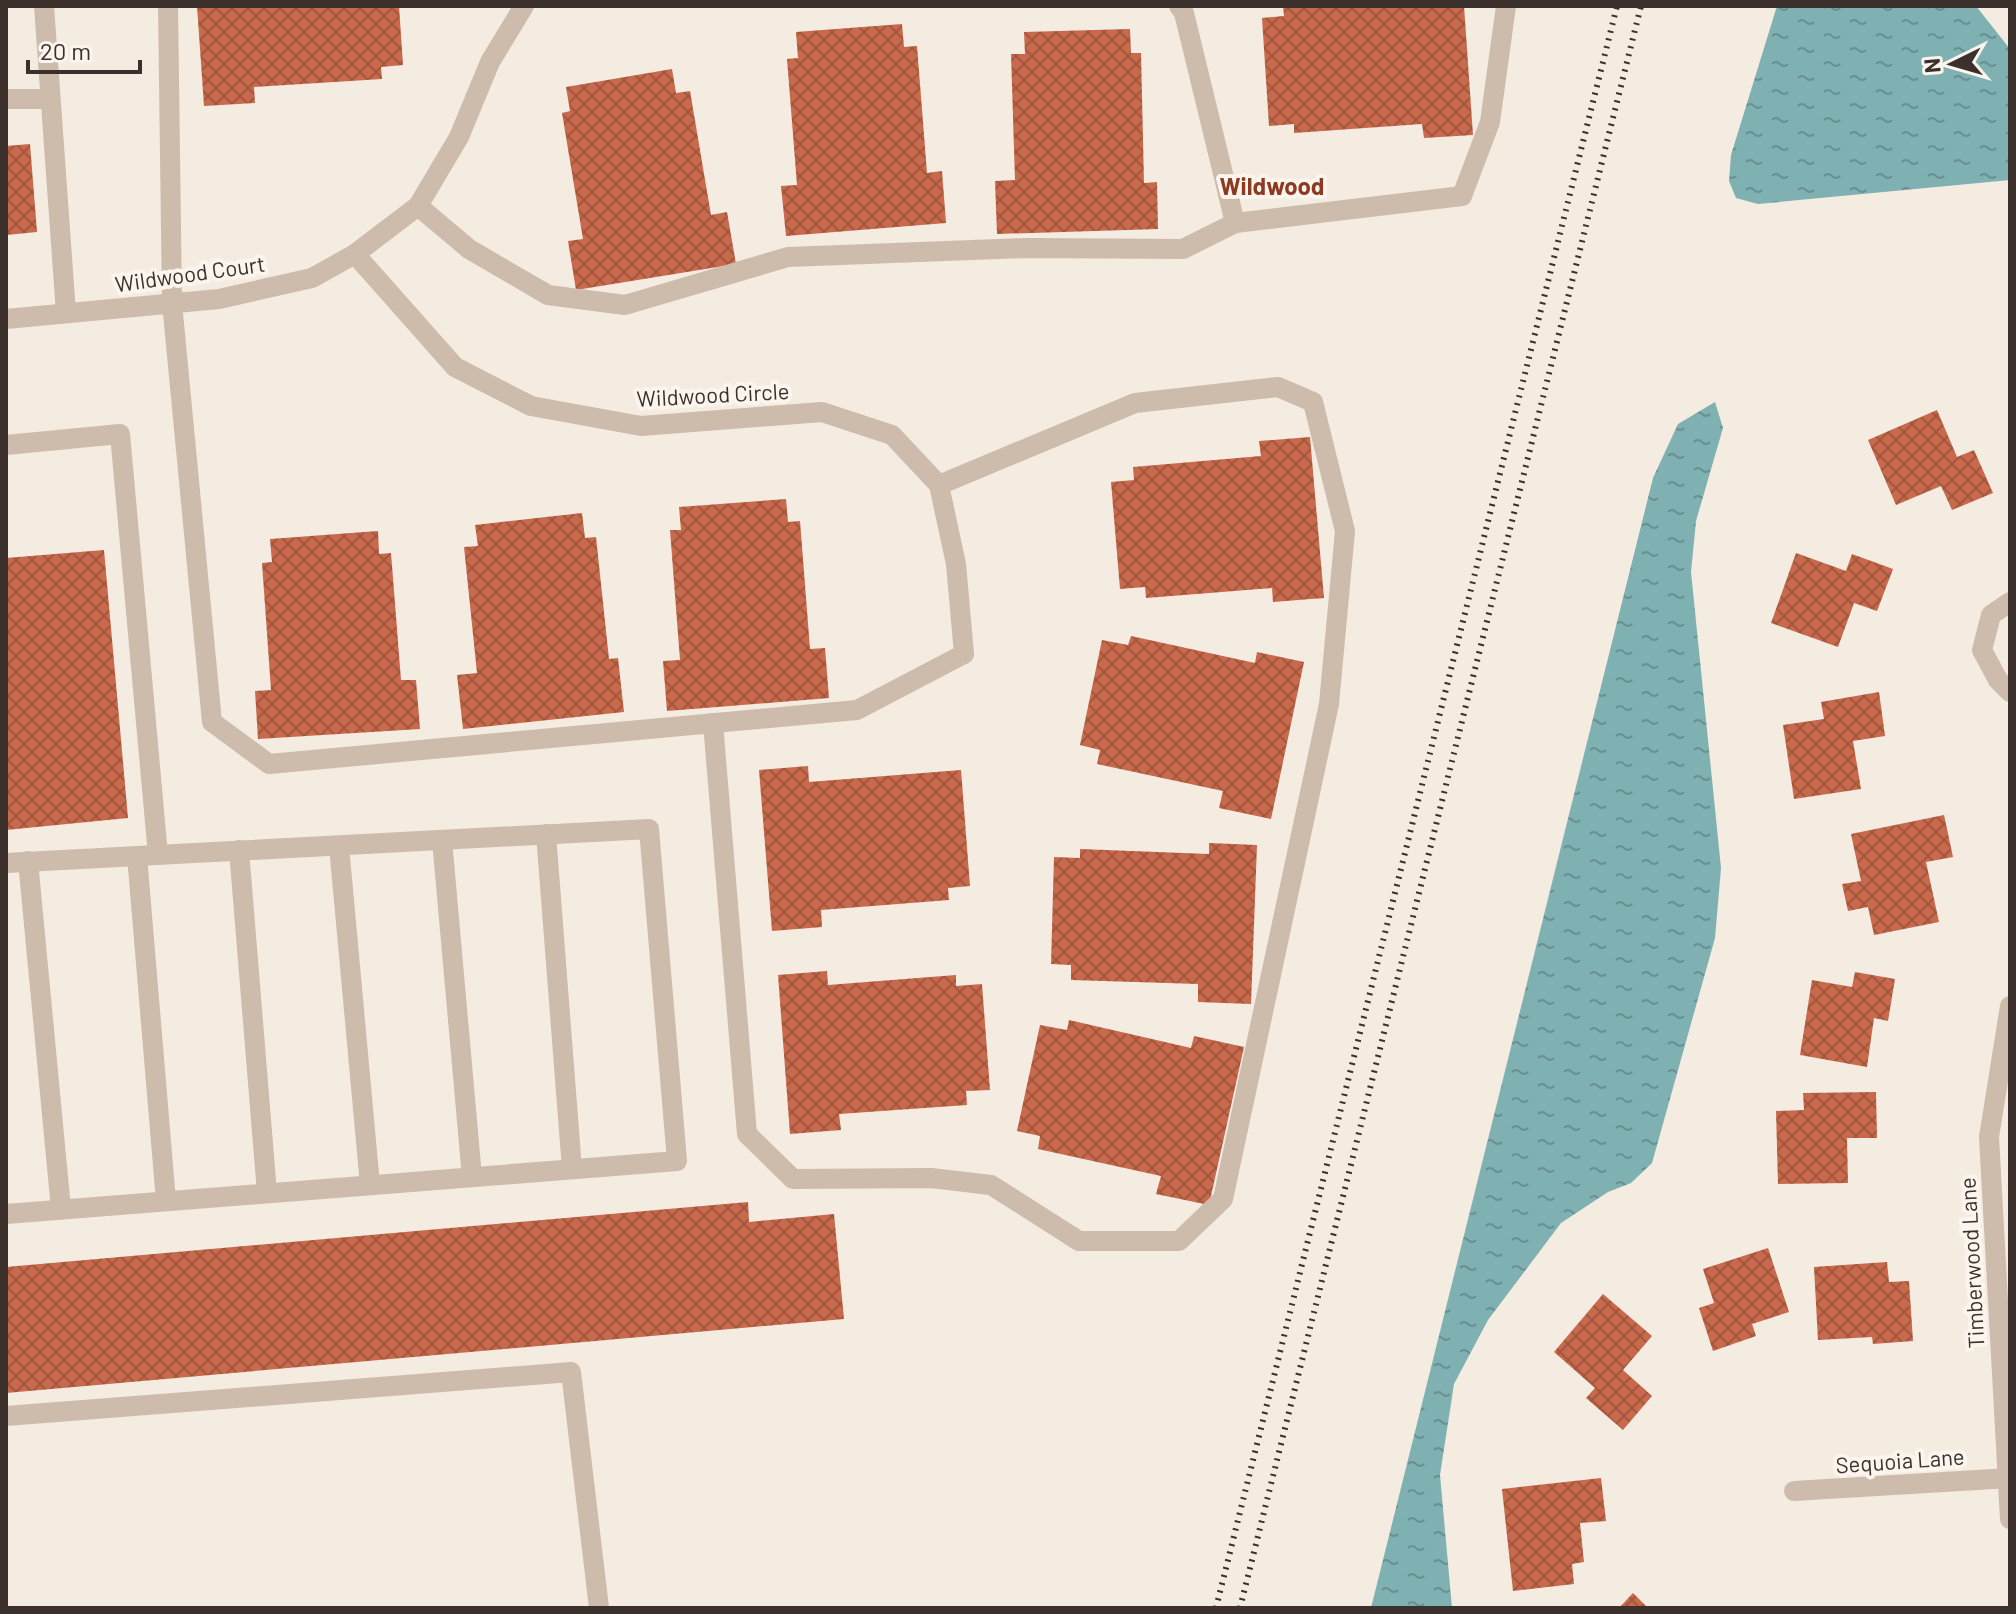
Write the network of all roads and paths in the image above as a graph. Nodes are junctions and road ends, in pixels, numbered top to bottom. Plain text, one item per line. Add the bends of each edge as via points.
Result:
1 (44, 6) edge
2 (168, 6) edge
3 (524, 6) edge
4 (1179, 6) edge
5 (1506, 6) edge
6 (6, 99) edge
7 (50, 99) junction
8 (418, 206) junction
9 (1235, 223) junction
10 (355, 254) junction
11 (172, 303) junction
12 (66, 313) junction
13 (6, 319) edge
14 (6, 445) edge
15 (939, 485) junction
16 (2010, 602) edge
17 (2010, 692) edge
18 (713, 723) junction
19 (546, 834) junction
20 (442, 840) junction
21 (339, 846) junction
22 (239, 850) junction
23 (158, 855) junction
24 (137, 856) junction
25 (28, 861) junction
26 (6, 863) edge
27 (2010, 1006) edge
28 (572, 1169) junction
29 (472, 1177) junction
30 (370, 1185) junction
31 (267, 1193) junction
32 (166, 1201) junction
33 (61, 1209) junction
34 (6, 1214) edge
35 (6, 1416) edge
36 (2008, 1478) edge
37 (1794, 1491) dead end
38 (2010, 1519) edge
39 (599, 1608) edge

1 - 7 street
2 - 11 street
3 - 8 street, Wildwood Court
4 - 9 street
5 - 9 street via 1490,122 1462,196
6 - 7 street
7 - 12 street
8 - 9 street via 469,249 548,295 625,305 788,257 1027,248 1183,249
8 - 10 street, Wildwood Court
10 - 11 street, Wildwood Court via 312,278 219,299
10 - 15 street, Wildwood Circle via 455,367 531,406 641,426 822,412 892,435
11 - 12 street, Wildwood Court
11 - 18 street via 212,722 269,764
12 - 13 street, Wildwood Court
14 - 23 street via 120,434
15 - 18 street via 956,564 964,654 857,710
15 - 18 street via 1135,403 1278,387 1313,402 1345,531 1329,704 1223,1199 1179,1241 1079,1241 991,1185 931,1178 793,1179 747,1134
16 - 17 street via 1991,615 1982,650
19 - 20 street
19 - 28 street
19 - 28 street via 649,829 677,1161
20 - 21 street
20 - 29 street
21 - 22 street
21 - 30 street
22 - 23 street
22 - 31 street
23 - 24 street
24 - 25 street
24 - 32 street
25 - 26 street
25 - 33 street
27 - 36 street, Timberwood Lane via 1989,1137
28 - 29 street
29 - 30 street
30 - 31 street
31 - 32 street
32 - 33 street
33 - 34 street
35 - 39 street via 571,1372
36 - 37 street, Sequoia Lane
36 - 38 street, Timberwood Lane

